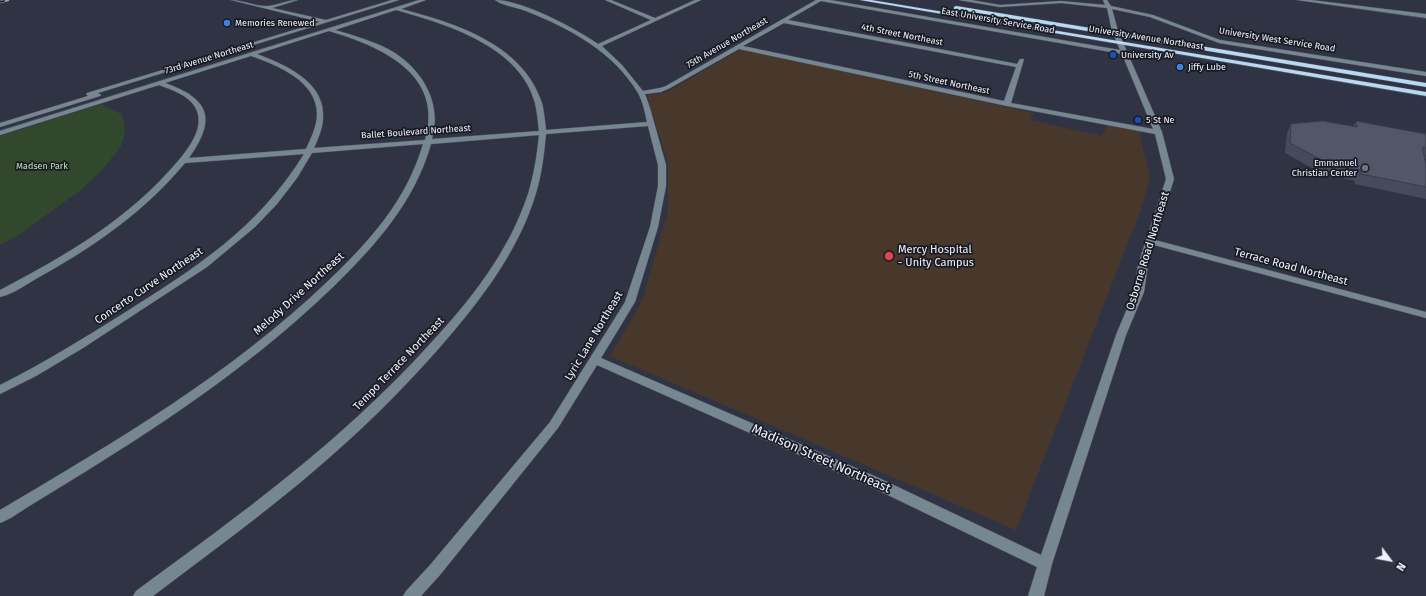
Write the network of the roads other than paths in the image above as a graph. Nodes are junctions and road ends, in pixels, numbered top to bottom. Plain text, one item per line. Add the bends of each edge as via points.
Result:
1 (233, 0) edge
2 (296, 0) edge
3 (406, 0) edge
4 (424, 0) edge
5 (497, 0) edge
6 (607, 0) edge
7 (699, 0) edge
8 (821, 0) edge
9 (862, 0) edge
10 (961, 0) edge
11 (1105, 0) edge
12 (1299, 0) edge
13 (397, 4) edge
14 (1109, 7) junction
15 (267, 8) junction
16 (952, 8) dead end
17 (1426, 16) edge
18 (655, 20) junction
19 (783, 21) junction
20 (329, 25) junction
21 (1116, 35) junction
22 (1120, 43) junction
23 (598, 46) junction
24 (738, 47) junction
25 (1123, 52) junction
26 (251, 54) junction
27 (1022, 60) dead end
28 (1019, 66) junction
29 (1426, 74) edge
30 (159, 83) junction
31 (1426, 85) edge
32 (641, 93) junction
33 (1426, 94) edge
34 (1007, 104) junction
35 (0, 122) edge
36 (651, 124) junction
37 (0, 125) edge
38 (1158, 132) junction
39 (0, 133) edge
40 (543, 133) junction
41 (428, 141) junction
42 (308, 151) junction
43 (182, 161) junction
44 (1150, 241) junction
45 (0, 294) edge
46 (1426, 315) edge
47 (594, 359) junction
48 (0, 390) edge
49 (0, 517) edge
50 (1045, 564) junction
51 (141, 596) edge
52 (411, 596) edge
53 (1036, 596) edge

1 - 15 street, Melody Drive Northeast
2 - 15 street
3 - 20 street, 73rd Avenue Northeast
4 - 13 street, 73rd Avenue Northeast
5 - 23 street, Lyric Lane Northeast via 558,22
6 - 18 street
7 - 18 street
8 - 19 street, 75th Avenue Northeast
8 - 25 street, East University Service Road
9 - 22 main road, University Avenue Northeast
10 - 14 street, University West Service Road via 1000,6 1060,2
11 - 14 street, Osborne Road Northeast
12 - 17 street
13 - 20 street, 73rd Avenue Northeast
13 - 40 street, Tempo Terrace Northeast via 463,29 510,58 539,100
14 - 21 street, Osborne Road Northeast
14 - 29 street, University West Service Road via 1151,16 1219,41
15 - 20 street, Melody Drive Northeast
16 - 21 main road, University Avenue Northeast
18 - 23 street
19 - 24 street, 75th Avenue Northeast
19 - 28 street, 4th Street Northeast
20 - 26 street, 73rd Avenue Northeast
20 - 35 street, 73rd Avenue Northeast
20 - 37 street, 73rd Avenue Northeast
20 - 41 street, Melody Drive Northeast via 386,50 408,64 422,84 431,104 432,123
21 - 22 street, Osborne Road Northeast
21 - 31 main road, University Avenue Northeast
22 - 25 street, Osborne Road Northeast
22 - 33 main road, University Avenue Northeast
23 - 32 street, Lyric Lane Northeast via 620,66
24 - 32 street, 75th Avenue Northeast via 668,87
24 - 34 street, 5th Street Northeast
25 - 38 street, Osborne Road Northeast
26 - 30 street, 73rd Avenue Northeast
26 - 42 street, Concerto Curve Northeast via 293,72 317,100 320,121
27 - 28 street
28 - 34 street
30 - 39 street, 73rd Avenue Northeast
30 - 43 street via 189,97 198,106 202,118 197,142
32 - 36 street, Lyric Lane Northeast
34 - 38 street, 5th Street Northeast
36 - 40 street, Ballet Boulevard Northeast
36 - 47 street, Lyric Lane Northeast via 662,165 662,186 654,227 630,302
38 - 44 street, Osborne Road Northeast via 1170,179
40 - 41 street, Ballet Boulevard Northeast
40 - 51 street, Tempo Terrace Northeast via 536,182 512,241 458,321 406,378 332,448 225,534
41 - 42 street, Ballet Boulevard Northeast
41 - 49 street, Melody Drive Northeast via 413,183 372,242 332,284 281,330 219,378 148,427
42 - 43 street, Ballet Boulevard Northeast
42 - 48 street, Concerto Curve Northeast via 298,172 278,197 254,224 224,250 176,286
43 - 45 street via 164,183 127,216 50,267
44 - 46 street, Terrace Road Northeast
44 - 50 street, Osborne Road Northeast via 1139,292 1121,334
47 - 50 street, Madison Street Northeast via 874,482
47 - 52 street, Lyric Lane Northeast via 554,425
50 - 53 street, Osborne Road Northeast

